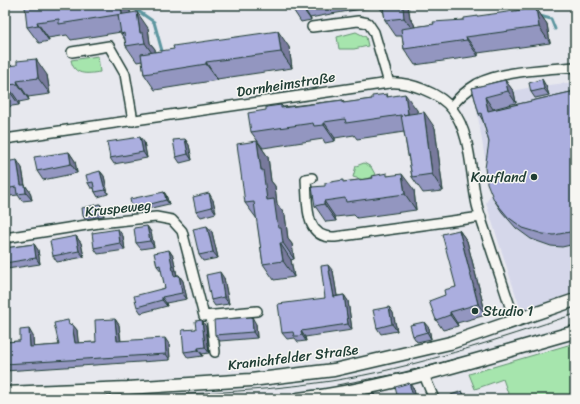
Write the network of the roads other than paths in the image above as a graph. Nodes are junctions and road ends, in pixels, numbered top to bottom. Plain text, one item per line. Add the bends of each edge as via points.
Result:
1 (312, 27) dead end
2 (72, 52) dead end
3 (575, 67) edge
4 (389, 83) junction
5 (451, 107) junction
6 (133, 121) junction
7 (5, 139) edge
8 (312, 178) dead end
9 (481, 217) junction
10 (5, 238) edge
11 (575, 300) edge
12 (257, 311) dead end
13 (211, 316) junction
14 (515, 321) junction
15 (575, 332) edge
16 (215, 352) dead end
17 (424, 375) junction
18 (5, 393) edge
19 (321, 398) edge
20 (298, 399) edge
21 (434, 399) edge

1 - 4 street via 358,21 368,23 374,32
2 - 6 street via 109,46 125,74
3 - 5 street via 488,80 471,88
4 - 5 street, Dornheimstraße via 403,83 428,92
4 - 6 street, Dornheimstraße
5 - 9 street, Dornheimstraße via 465,137
6 - 7 street, Dornheimstraße
8 - 9 street via 306,179 310,221 316,232 324,237
9 - 14 street, Dornheimstraße
10 - 13 street, Kruspeweg via 156,217 176,222 182,231 204,316
11 - 14 main road, Kranichfelder Straße
12 - 13 street
13 - 16 street
14 - 18 main road, Kranichfelder Straße via 450,343 334,370 251,380
15 - 17 main road
17 - 19 main road
17 - 21 street
19 - 20 main road

